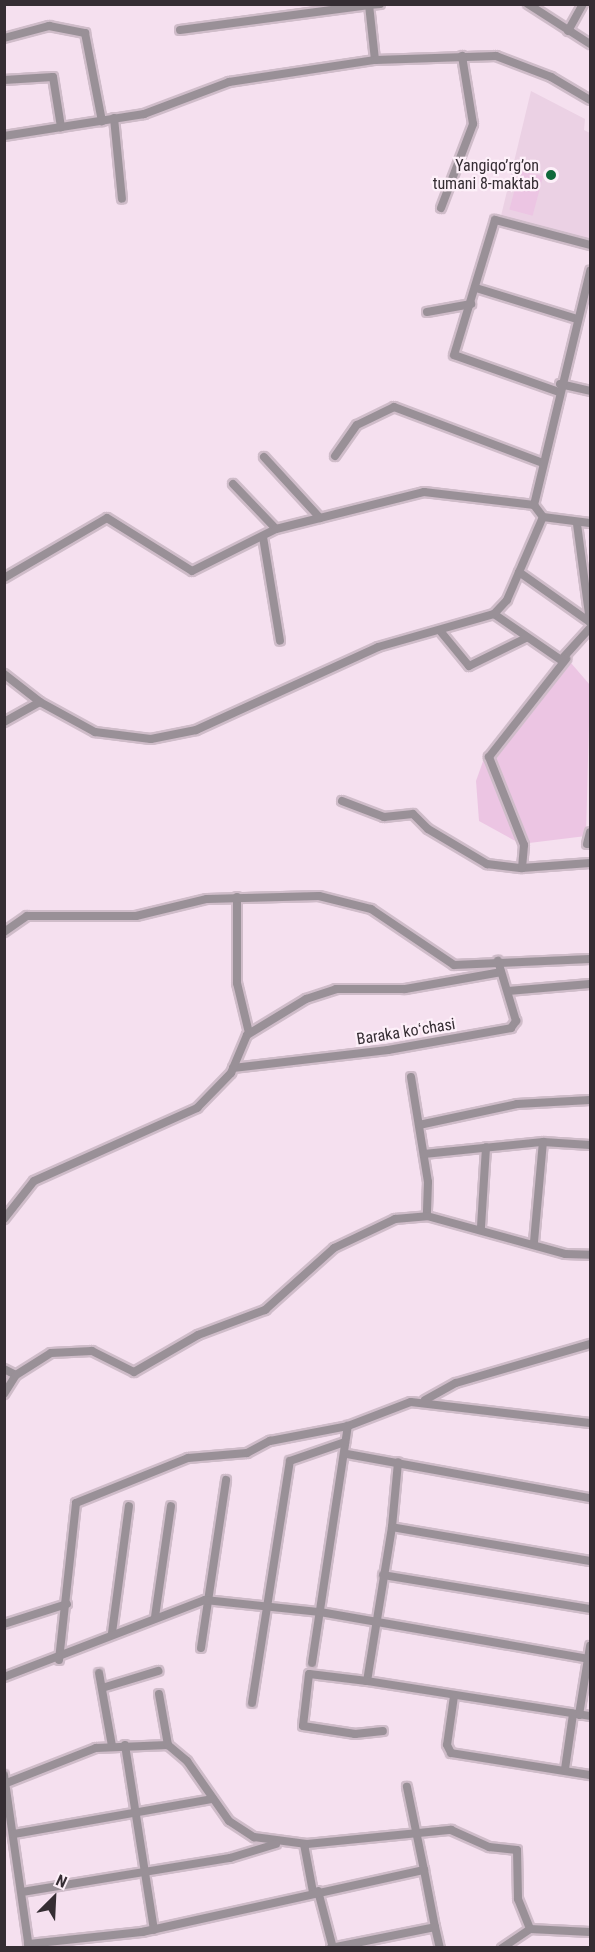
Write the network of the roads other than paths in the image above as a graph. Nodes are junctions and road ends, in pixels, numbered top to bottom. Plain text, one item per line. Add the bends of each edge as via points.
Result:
1 (380, 4) edge
2 (583, 4) edge
3 (369, 5) edge
4 (528, 5) edge
5 (180, 30) dead end
6 (568, 31) junction
7 (4, 38) edge
8 (591, 44) edge
9 (462, 56) junction
10 (375, 60) junction
11 (4, 80) edge
12 (591, 100) edge
13 (114, 118) junction
14 (102, 121) junction
15 (61, 127) junction
16 (4, 136) edge
17 (122, 199) dead end
18 (441, 208) dead end
19 (591, 245) edge
20 (591, 271) edge
21 (476, 288) junction
22 (471, 304) junction
23 (427, 312) dead end
24 (577, 320) junction
25 (559, 388) junction
26 (591, 391) edge
27 (335, 456) dead end
28 (264, 457) dead end
29 (543, 462) junction
30 (233, 484) dead end
31 (534, 505) junction
32 (543, 517) junction
33 (320, 518) junction
34 (591, 523) edge
35 (577, 524) junction
36 (276, 529) junction
37 (263, 537) junction
38 (519, 572) junction
39 (4, 578) edge
40 (588, 581) edge
41 (494, 614) junction
42 (590, 622) edge
43 (591, 628) edge
44 (441, 632) junction
45 (526, 638) junction
46 (280, 641) dead end
47 (566, 659) junction
48 (4, 674) edge
49 (40, 702) junction
50 (4, 722) edge
51 (342, 801) dead end
52 (591, 832) edge
53 (587, 844) dead end
54 (591, 862) edge
55 (522, 868) junction
56 (237, 897) junction
57 (4, 932) edge
58 (591, 959) edge
59 (498, 961) junction
60 (501, 972) junction
61 (591, 984) edge
62 (508, 991) junction
63 (249, 1033) junction
64 (233, 1068) junction
65 (411, 1077) dead end
66 (591, 1100) edge
67 (418, 1125) junction
68 (543, 1142) junction
69 (591, 1145) edge
70 (486, 1147) junction
71 (424, 1154) junction
72 (427, 1216) junction
73 (4, 1219) edge
74 (481, 1227) junction
75 (534, 1242) junction
76 (591, 1255) edge
77 (591, 1344) edge
78 (4, 1369) edge
79 (16, 1375) junction
80 (4, 1394) edge
81 (425, 1400) junction
82 (591, 1424) edge
83 (348, 1426) junction
84 (345, 1442) junction
85 (347, 1454) junction
86 (398, 1462) junction
87 (226, 1480) dead end
88 (591, 1498) edge
89 (129, 1506) dead end
90 (171, 1506) dead end
91 (392, 1527) junction
92 (591, 1561) edge
93 (383, 1575) junction
94 (205, 1600) junction
95 (67, 1604) junction
96 (264, 1606) junction
97 (591, 1609) edge
98 (320, 1612) junction
99 (155, 1617) junction
100 (376, 1622) junction
101 (4, 1624) edge
102 (112, 1633) junction
103 (591, 1646) edge
104 (201, 1648) dead end
105 (589, 1659) edge
106 (58, 1660) junction
107 (312, 1663) dead end
108 (158, 1671) dead end
109 (99, 1673) dead end
110 (4, 1677) edge
111 (367, 1681) junction
112 (102, 1688) junction
113 (159, 1694) dead end
114 (454, 1696) junction
115 (252, 1703) dead end
116 (576, 1715) junction
117 (591, 1716) edge
118 (383, 1731) dead end
119 (125, 1744) junction
120 (168, 1745) junction
121 (112, 1746) junction
122 (565, 1769) junction
123 (591, 1775) edge
124 (5, 1780) edge
125 (407, 1787) dead end
126 (213, 1799) junction
127 (138, 1813) junction
128 (14, 1834) junction
129 (415, 1835) junction
130 (281, 1843) junction
131 (304, 1844) junction
132 (145, 1870) junction
133 (424, 1870) junction
134 (315, 1891) junction
135 (22, 1892) junction
136 (435, 1927) junction
137 (530, 1929) junction
138 (154, 1930) junction
139 (591, 1932) edge
140 (28, 1946) edge
141 (332, 1947) edge
142 (440, 1947) edge
143 (502, 1947) edge

1 - 3 street
2 - 6 street
3 - 5 street
3 - 10 street
4 - 6 street
6 - 8 street
7 - 14 street via 49,26 86,33
9 - 10 street
9 - 12 street via 502,57
9 - 18 street via 473,124
10 - 13 street via 228,82 159,110
11 - 15 street via 53,77
13 - 14 street
13 - 17 street
14 - 15 street
15 - 16 street
19 - 21 street via 495,220
20 - 24 street
21 - 22 street
21 - 24 street
22 - 23 street
22 - 25 street via 454,357
24 - 25 street
25 - 26 street
25 - 29 street
27 - 29 street via 357,425 394,407
28 - 33 street
29 - 31 street
30 - 36 street
31 - 32 street
31 - 33 street via 424,492
32 - 35 street
32 - 38 street
33 - 36 street
34 - 35 street
35 - 40 street
36 - 37 street
37 - 39 street via 192,571 112,519 101,519
37 - 46 street
38 - 41 street via 507,600
38 - 42 street
40 - 42 street
41 - 44 street
41 - 45 street
43 - 47 street
44 - 45 street via 469,666
44 - 49 street via 378,647 176,735 111,736
45 - 47 street
47 - 55 street via 489,757 524,845
48 - 49 street
49 - 50 street
51 - 55 street via 384,818 413,814 480,862
52 - 53 street
54 - 55 street
56 - 57 street via 136,916 27,916
56 - 59 street via 351,900 443,962
56 - 63 street via 237,983
58 - 59 street
59 - 60 street, Baraka koʻchasi
60 - 62 street, Baraka koʻchasi
60 - 63 street via 405,989 322,992
61 - 62 street
62 - 64 street, Baraka koʻchasi via 516,1023 511,1028 388,1050
63 - 64 street
64 - 73 street via 187,1113 34,1181
65 - 67 street
66 - 67 street via 492,1107
67 - 71 street
68 - 69 street
68 - 70 street
68 - 75 street
70 - 71 street
70 - 74 street
71 - 72 street
72 - 74 street
72 - 79 street via 395,1219 340,1245 266,1310 198,1335 134,1372 92,1351 51,1353
74 - 75 street
75 - 76 street via 565,1254
77 - 81 street via 456,1383
78 - 79 street
79 - 80 street
81 - 82 street
81 - 83 street
83 - 84 street
83 - 95 street via 270,1441 247,1453 188,1458 76,1503
84 - 85 street
84 - 96 street via 290,1461
85 - 86 street
85 - 98 street
86 - 88 street
86 - 91 street
87 - 94 street
89 - 102 street
90 - 99 street
91 - 92 street
91 - 93 street
93 - 97 street
93 - 100 street
94 - 96 street
94 - 99 street
94 - 104 street
95 - 101 street
95 - 106 street
96 - 98 street
96 - 115 street
98 - 100 street
98 - 107 street
99 - 102 street
100 - 105 street
100 - 111 street
102 - 106 street
103 - 105 street
105 - 116 street
106 - 110 street
108 - 112 street
109 - 112 street
111 - 114 street
111 - 118 street via 309,1674 303,1726 355,1734
112 - 121 street
113 - 120 street
114 - 116 street
114 - 122 street via 449,1752
116 - 117 street
116 - 122 street
119 - 120 street
119 - 121 street
119 - 127 street
120 - 126 street via 187,1761
121 - 124 street
122 - 123 street
124 - 128 street
125 - 129 street
126 - 127 street
126 - 130 street via 242,1832
127 - 128 street
127 - 132 street
128 - 135 street
129 - 131 street
129 - 133 street
129 - 137 street via 452,1830 489,1847 517,1850 518,1899
130 - 131 street
130 - 132 street via 230,1858
131 - 134 street
132 - 135 street
132 - 138 street
133 - 134 street
133 - 136 street
134 - 138 street
134 - 141 street
135 - 140 street
136 - 141 street
136 - 142 street
137 - 139 street
137 - 143 street
138 - 140 street

